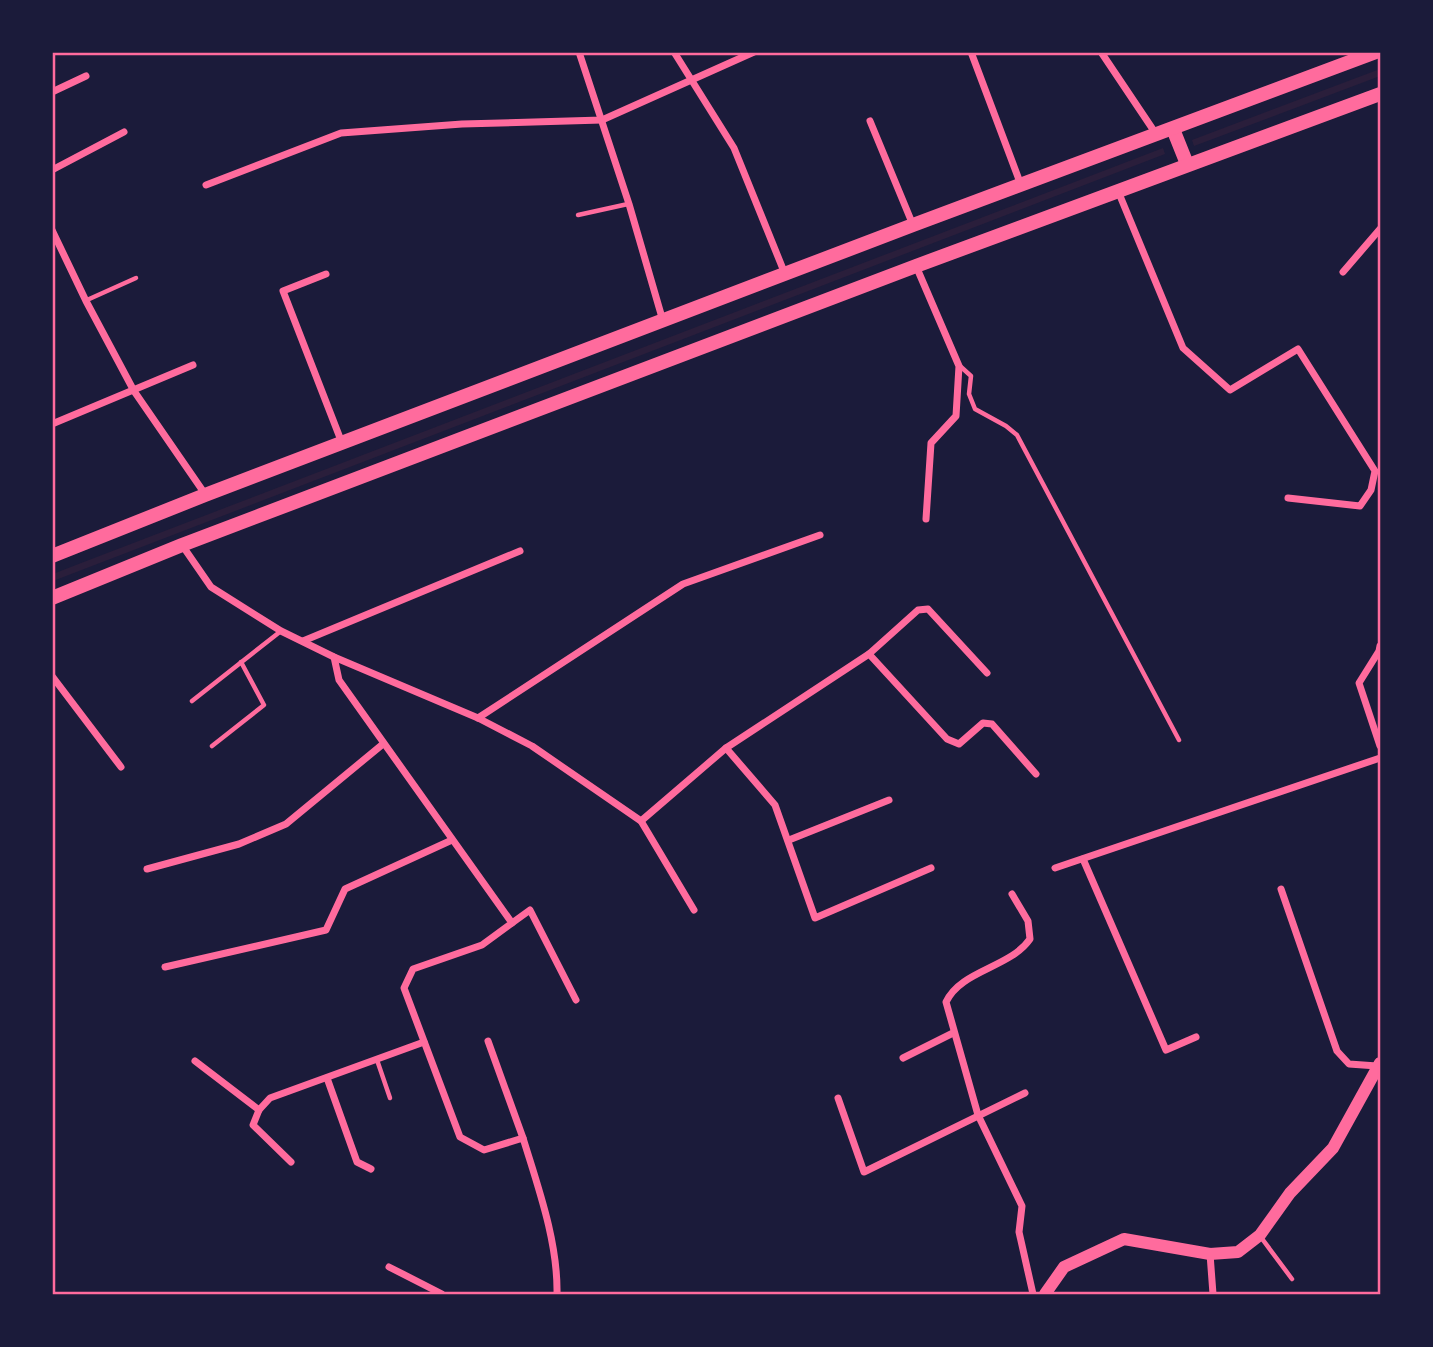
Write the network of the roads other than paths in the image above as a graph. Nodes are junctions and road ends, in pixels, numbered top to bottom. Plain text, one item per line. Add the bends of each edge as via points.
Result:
1 (579, 52) edge
2 (674, 52) edge
3 (754, 52) edge
4 (971, 52) edge
5 (1101, 52) edge
6 (1376, 52) edge
7 (86, 76) dead end
8 (692, 80) junction
9 (52, 92) edge
10 (1381, 94) edge
11 (602, 120) junction
12 (870, 121) dead end
13 (1173, 129) junction
14 (124, 132) dead end
15 (1157, 134) junction
16 (1188, 164) junction
17 (52, 170) edge
18 (206, 185) dead end
19 (1021, 186) junction
20 (1118, 191) junction
21 (629, 204) junction
22 (578, 215) dead end
23 (913, 225) junction
24 (1381, 229) edge
25 (53, 234) edge
26 (916, 266) junction
27 (1343, 272) dead end
28 (326, 274) dead end
29 (785, 275) junction
30 (136, 278) dead end
31 (86, 301) junction
32 (663, 321) junction
33 (192, 365) dead end
34 (959, 366) junction
35 (134, 391) junction
36 (52, 424) edge
37 (342, 443) junction
38 (205, 495) junction
39 (1288, 498) dead end
40 (926, 519) dead end
41 (820, 535) dead end
42 (182, 545) junction
43 (520, 551) dead end
44 (52, 556) edge
45 (52, 598) edge
46 (281, 631) junction
47 (303, 641) junction
48 (1381, 646) edge
49 (869, 654) junction
50 (334, 657) junction
51 (241, 662) junction
52 (987, 673) dead end
53 (52, 676) edge
54 (192, 701) dead end
55 (478, 718) junction
56 (1179, 740) dead end
57 (383, 744) junction
58 (212, 746) dead end
59 (1381, 746) edge
60 (726, 748) junction
61 (1381, 758) edge
62 (121, 767) dead end
63 (1036, 774) dead end
64 (890, 800) dead end
65 (641, 821) junction
66 (452, 840) junction
67 (789, 840) junction
68 (1083, 859) junction
69 (931, 868) dead end
70 (1055, 868) dead end
71 (147, 869) dead end
72 (1281, 889) dead end
73 (1012, 894) dead end
74 (694, 910) dead end
75 (512, 923) junction
76 (165, 967) dead end
77 (576, 1000) dead end
78 (953, 1033) junction
79 (1196, 1037) dead end
80 (488, 1041) dead end
81 (424, 1042) junction
82 (903, 1058) dead end
83 (377, 1060) junction
84 (195, 1062) dead end
85 (1379, 1068) edge
86 (327, 1078) junction
87 (1025, 1093) dead end
88 (390, 1098) dead end
89 (838, 1098) dead end
90 (259, 1110) junction
91 (978, 1115) junction
92 (523, 1138) junction
93 (291, 1162) dead end
94 (371, 1169) dead end
95 (1260, 1235) junction
96 (1210, 1254) junction
97 (389, 1267) dead end
98 (1292, 1279) dead end
99 (442, 1294) edge
100 (557, 1294) edge
101 (1033, 1294) edge
102 (1045, 1294) edge
103 (1213, 1294) edge

1 - 11 street
2 - 8 street
3 - 8 street
4 - 19 street
5 - 15 street
6 - 13 main road
7 - 9 street
8 - 11 street
8 - 29 street via 734,148
10 - 16 main road
11 - 18 street via 341,133
11 - 21 street
12 - 23 street
13 - 15 main road
13 - 16 main road
14 - 17 street
15 - 19 main road
16 - 20 main road
19 - 23 main road
20 - 26 main road
20 - 39 street via 1183,348 1230,390 1298,349 1375,471 1371,490 1360,506
21 - 22 lane
21 - 32 street
23 - 29 main road
24 - 27 street
25 - 31 street
26 - 34 street
26 - 42 main road
28 - 37 street via 283,291
29 - 32 main road
30 - 31 lane
31 - 35 street
32 - 37 main road
33 - 35 street
34 - 40 street via 956,416 931,443
34 - 56 lane via 971,376 969,394 975,409 1017,435
35 - 36 street
35 - 38 street
37 - 38 main road
38 - 44 main road
41 - 55 street via 683,584
42 - 45 main road
42 - 46 street via 212,587
43 - 47 street
46 - 47 street
46 - 51 lane
47 - 50 street
48 - 59 street via 1359,683
49 - 52 street via 918,610 928,609
49 - 60 street
49 - 63 street via 947,739 958,744 983,723 992,724
50 - 55 street
50 - 57 street via 339,680
51 - 54 lane
51 - 58 lane via 264,705
53 - 62 street
55 - 65 street via 533,746
57 - 66 street
57 - 71 street via 286,824 239,844
60 - 65 street
60 - 67 street via 775,805
61 - 68 street
64 - 67 street
65 - 74 street
66 - 75 street
66 - 76 street via 345,889 326,930
67 - 69 street via 815,919
68 - 70 street
68 - 79 street via 1166,1050
72 - 85 street via 1337,1051 1349,1063
73 - 78 street via 1028,921 1030,939 1022,951 952,989 946,1002
75 - 77 street via 530,910
75 - 81 street via 482,945 413,969 404,988
78 - 82 street
78 - 91 street
80 - 92 street
81 - 83 street
81 - 92 street via 460,1137 485,1150
83 - 86 street
83 - 88 lane
84 - 90 street
85 - 95 street via 1333,1148 1290,1193
86 - 90 street via 270,1098
86 - 94 street via 358,1161
87 - 91 street
89 - 91 street via 864,1172
90 - 93 street via 253,1125
91 - 101 street via 1022,1206 1019,1232
92 - 100 street via 541,1196
95 - 96 street via 1238,1252
95 - 98 lane
96 - 102 street via 1124,1239 1064,1267
96 - 103 street
97 - 99 street

